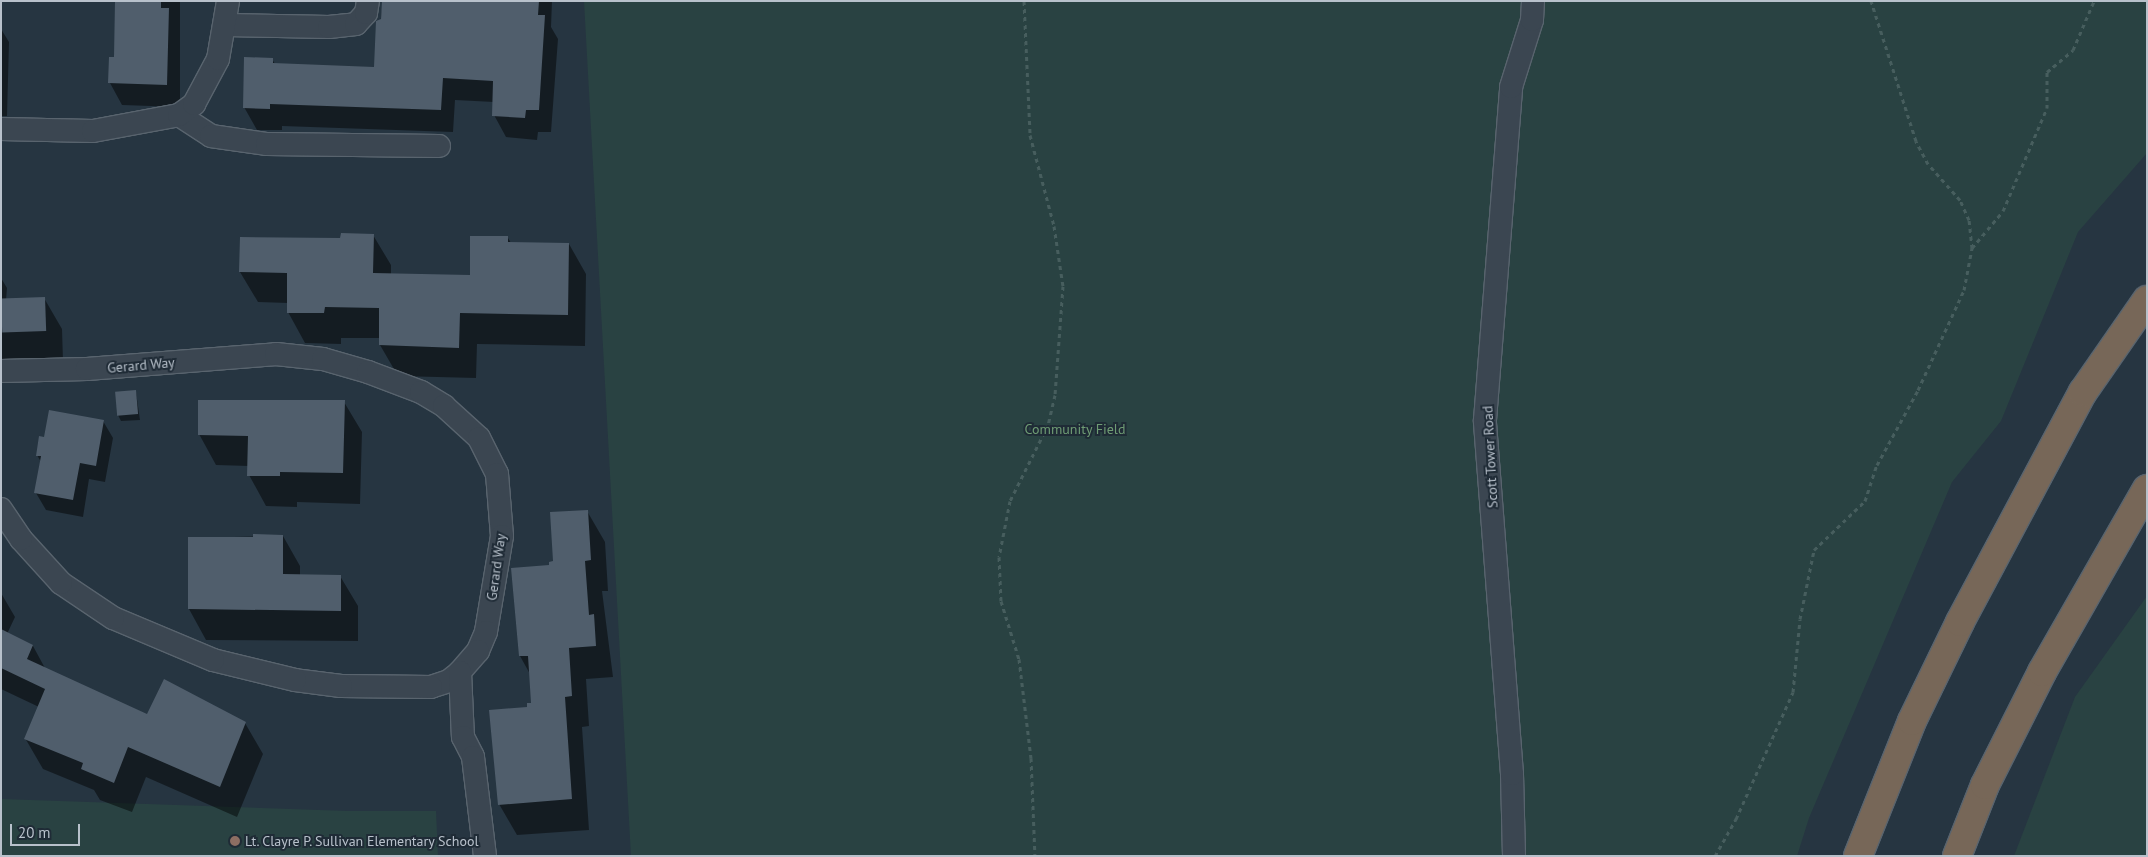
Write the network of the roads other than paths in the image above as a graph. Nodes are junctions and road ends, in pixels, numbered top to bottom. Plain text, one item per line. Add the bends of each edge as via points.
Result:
1 (228, 1) edge
2 (368, 1) edge
3 (1533, 1) edge
4 (226, 25) junction
5 (179, 115) junction
6 (1, 129) edge
7 (440, 146) dead end
8 (2147, 300) edge
9 (1, 371) edge
10 (2147, 489) edge
11 (2147, 502) edge
12 (1, 509) edge
13 (2104, 558) junction
14 (460, 672) junction
15 (485, 856) edge
16 (1514, 856) edge
17 (1858, 856) edge
18 (1957, 856) edge

1 - 4 street
2 - 4 street via 366,13 356,24 329,27
3 - 16 street, Scott Tower Road via 1532,20 1511,87 1486,420 1512,774
4 - 5 street via 218,59 205,85 194,104
5 - 6 street via 93,131
5 - 7 street via 211,136 267,144
8 - 17 highway via 2083,392 1960,622 1912,720
9 - 14 street, Gerard Way via 87,369 300,355 395,381 444,406 479,438 491,458 502,509 501,545 486,632 478,650
10 - 13 highway
11 - 13 highway
12 - 14 street, Gerard Way via 26,544 61,583 114,618 177,647 250,670 342,686 430,686 449,681
13 - 18 highway via 1985,785
14 - 15 street via 463,737 473,757

